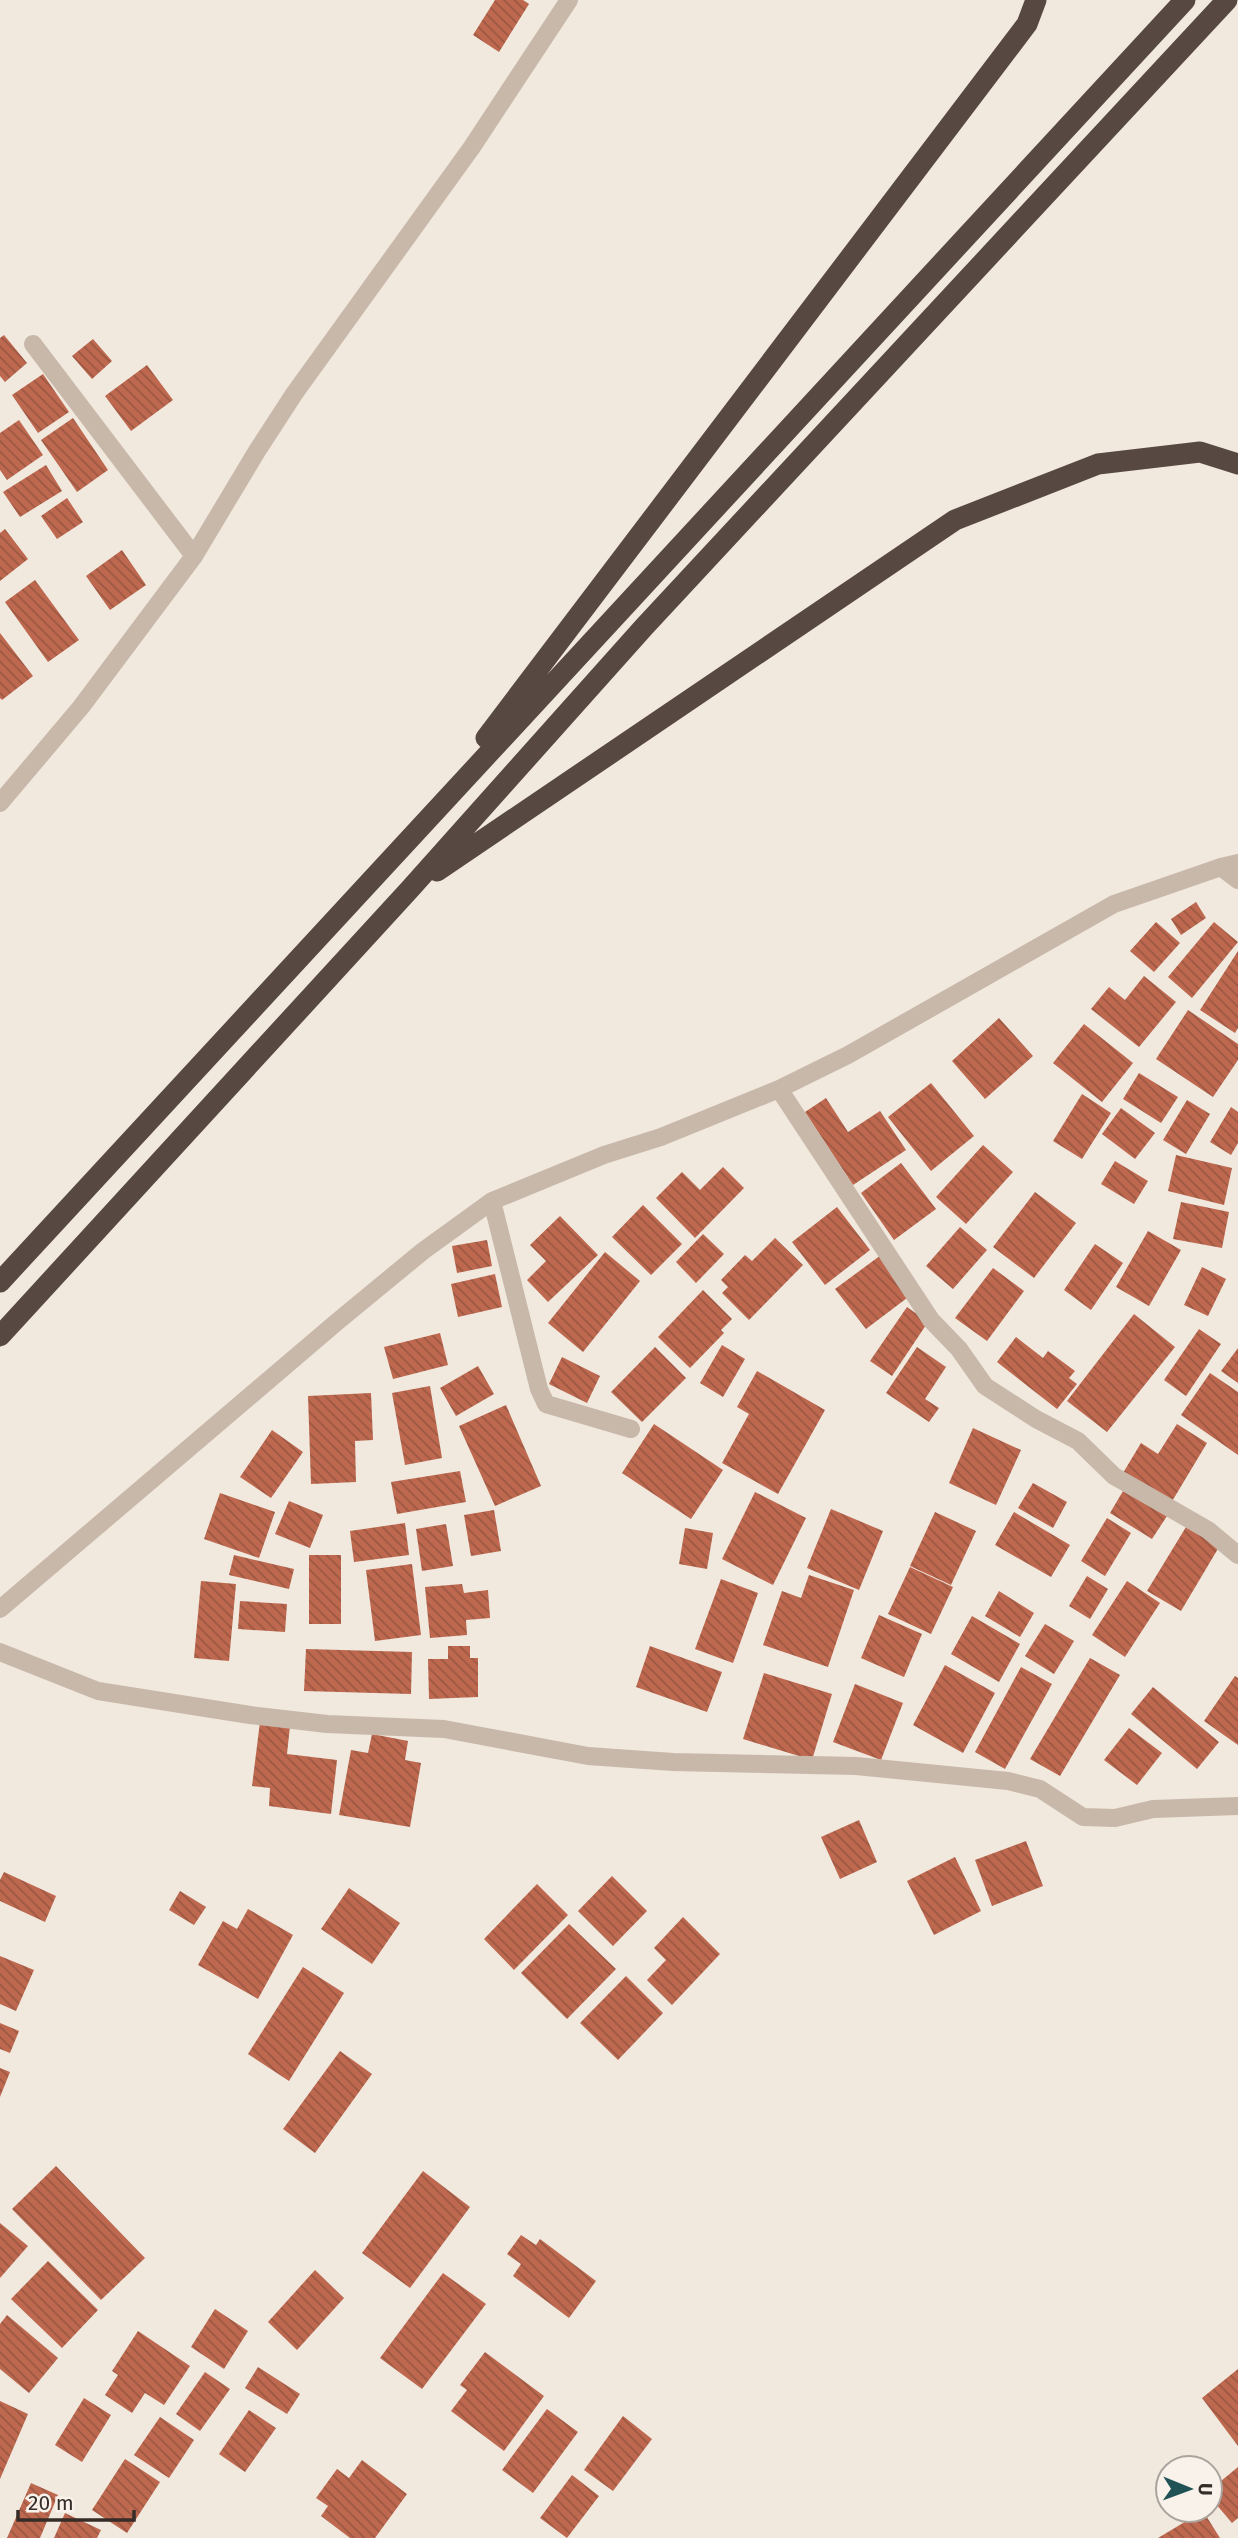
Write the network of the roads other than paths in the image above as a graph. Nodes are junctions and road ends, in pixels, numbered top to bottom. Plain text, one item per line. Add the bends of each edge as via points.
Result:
1 (569, 0) edge
2 (1036, 0) edge
3 (1185, 0) edge
4 (1227, 0) edge
5 (33, 344) dead end
6 (1238, 464) edge
7 (194, 556) junction
8 (0, 803) edge
9 (412, 835) junction
10 (1229, 865) edge
11 (1238, 880) edge
12 (410, 889) junction
13 (779, 1089) junction
14 (492, 1201) junction
15 (0, 1282) edge
16 (0, 1336) edge
17 (631, 1429) dead end
18 (1238, 1555) edge
19 (0, 1609) edge
20 (0, 1652) edge
21 (1238, 1806) edge

1 - 7 street via 472,147 287,405
2 - 9 highway via 1027,24
3 - 9 highway
4 - 12 highway via 643,627
5 - 7 street
6 - 12 highway via 1200,452 1098,464 955,520
7 - 8 street via 81,707
9 - 15 highway
10 - 11 street
10 - 13 street via 1114,904 848,1055
12 - 16 highway
13 - 14 street
13 - 18 street via 931,1320 985,1386 1078,1441 1114,1476 1208,1530
14 - 17 street via 536,1379 547,1404
14 - 19 street via 349,1312
20 - 21 street via 98,1691 250,1715 327,1724 444,1728 587,1756 856,1766 1008,1781 1040,1789 1083,1817

